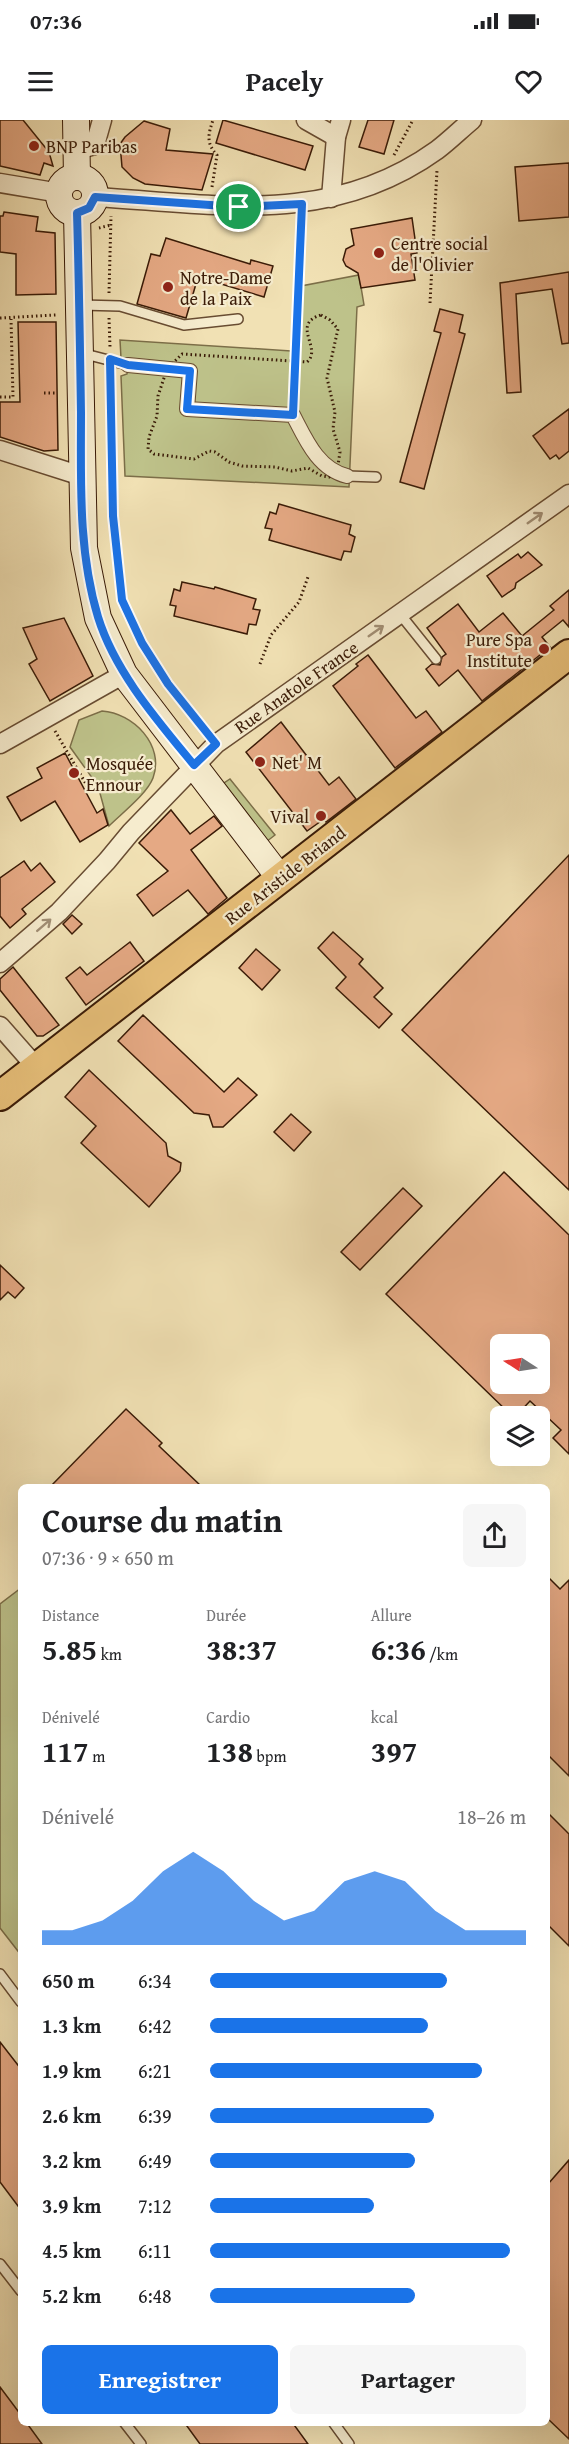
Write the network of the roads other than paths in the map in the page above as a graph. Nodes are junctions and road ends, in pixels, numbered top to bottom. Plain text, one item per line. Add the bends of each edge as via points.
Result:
1 (76, 120) edge
2 (102, 120) edge
3 (306, 120) edge
4 (472, 120) edge
5 (338, 129) edge
6 (77, 150) junction
7 (0, 183) edge
8 (68, 185) junction
9 (331, 198) junction
10 (94, 207) junction
11 (79, 305) junction
12 (238, 319) dead end
13 (80, 353) junction
14 (128, 365) joint
15 (0, 450) edge
16 (81, 473) junction
17 (347, 476) joint
18 (376, 477) dead end
19 (569, 494) edge
20 (400, 614) junction
21 (569, 654) edge
22 (436, 659) dead end
23 (124, 674) junction
24 (0, 744) edge
25 (194, 765) junction
26 (280, 878) junction
27 (0, 963) edge
28 (0, 1026) edge
29 (37, 1068) junction
30 (0, 1096) edge
31 (0, 1974) edge
32 (18, 1998) edge
33 (0, 2264) edge
34 (18, 2287) edge
35 (127, 2426) edge
36 (336, 2426) edge
37 (141, 2444) edge
38 (349, 2444) edge

1 - 6 main road
2 - 6 street via 95,145
3 - 5 street
4 - 9 street via 438,150 392,176
5 - 9 street
6 - 8 main road
7 - 8 street
8 - 10 main road via 90,183
9 - 10 street via 261,207 210,203
10 - 11 main road
11 - 12 lane via 120,306 184,325
11 - 13 main road
13 - 14 lane
13 - 16 main road
14 - 17 street via 190,371 187,409 293,415 311,451 334,473
15 - 16 street
16 - 23 main road via 88,575 98,618
17 - 18 lane
20 -> 19 street, Rue Anatole France
20 - 22 lane
25 -> 20 street, Rue Anatole France via 216,744
21 - 26 main road, Rue Aristide Briand
23 - 24 street
23 - 25 main road
25 - 26 main road
27 -> 25 street, Rue Anatole France via 59,912
26 - 29 main road, Rue Aristide Briand
28 - 29 street
29 - 30 main road, Rue Aristide Briand
31 - 32 lane
33 - 34 lane
35 - 37 lane
36 - 38 lane

